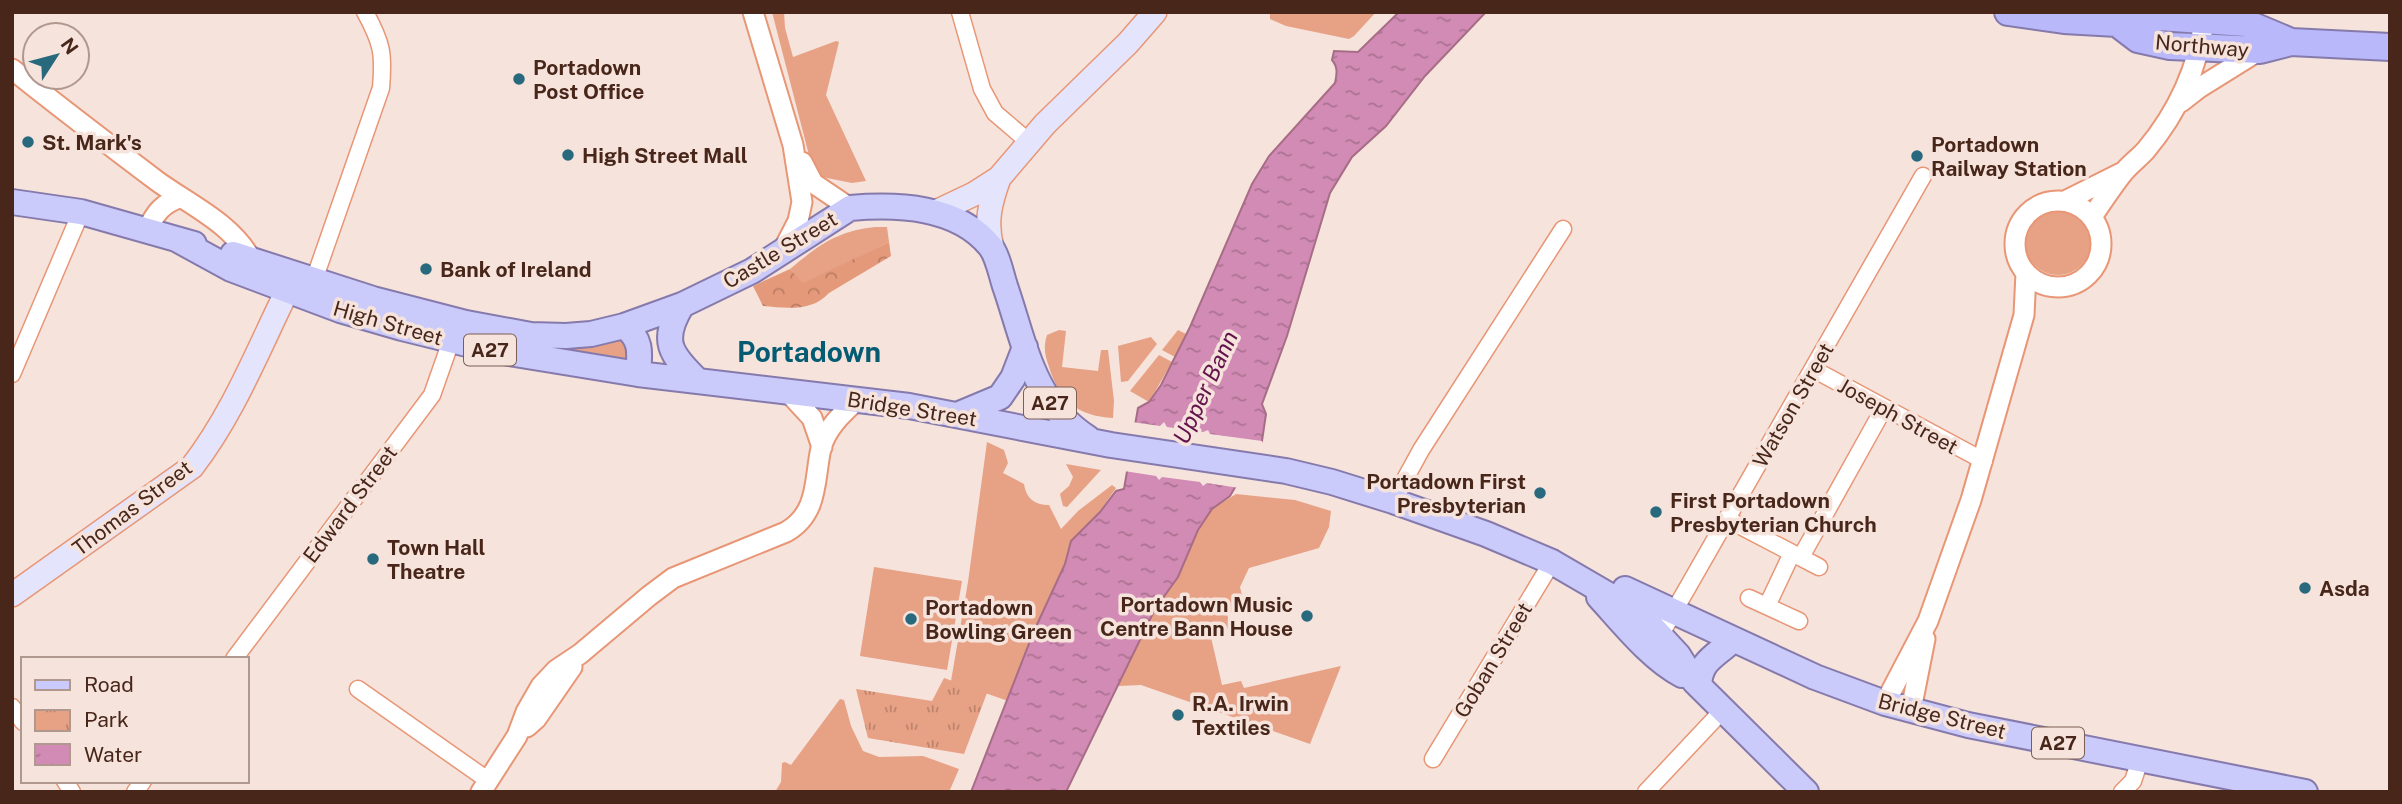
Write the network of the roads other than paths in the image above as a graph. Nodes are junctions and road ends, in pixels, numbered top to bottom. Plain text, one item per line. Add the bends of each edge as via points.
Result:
1 (365, 12) edge
2 (753, 12) edge
3 (960, 12) edge
4 (1155, 12) edge
5 (2008, 12) edge
6 (2204, 19) junction
7 (2117, 23) junction
8 (2291, 42) junction
9 (2201, 47) junction
10 (2390, 47) edge
11 (2260, 50) junction
12 (12, 69) edge
13 (2175, 107) junction
14 (1029, 142) junction
15 (793, 145) junction
16 (2125, 170) junction
17 (1923, 176) dead end
18 (999, 178) junction
19 (181, 197) junction
20 (2065, 201) junction
21 (12, 202) edge
22 (850, 208) junction
23 (81, 212) junction
24 (936, 212) junction
25 (2092, 216) junction
26 (1563, 229) dead end
27 (147, 230) junction
28 (178, 240) junction
29 (992, 248) junction
30 (783, 251) junction
31 (251, 259) junction
32 (2026, 273) junction
33 (314, 280) junction
34 (2051, 286) junction
35 (288, 291) junction
36 (682, 305) junction
37 (2024, 315) junction
38 (624, 326) junction
39 (451, 341) junction
40 (1025, 347) junction
41 (1813, 369) junction
42 (12, 374) edge
43 (638, 374) junction
44 (698, 381) junction
45 (788, 392) junction
46 (857, 400) junction
47 (1884, 408) junction
48 (957, 415) junction
49 (1110, 445) junction
50 (822, 447) junction
51 (1984, 461) junction
52 (1393, 501) junction
53 (1727, 519) junction
54 (1796, 555) junction
55 (1552, 562) junction
56 (1819, 567) dead end
57 (1583, 578) junction
58 (12, 595) edge
59 (1749, 598) dead end
60 (1768, 606) junction
61 (1674, 613) junction
62 (1799, 621) dead end
63 (1928, 621) junction
64 (1661, 634) junction
65 (1635, 636) junction
66 (1727, 646) junction
67 (1752, 647) junction
68 (236, 657) edge
69 (1697, 684) junction
70 (358, 689) dead end
71 (1885, 703) junction
72 (1723, 710) junction
73 (1911, 710) junction
74 (1433, 759) dead end
75 (2140, 760) junction
76 (485, 786) edge
77 (1794, 788) edge
78 (1646, 792) edge
79 (2122, 792) edge
80 (2305, 792) edge

1 - 33 street via 382,47 381,88
2 - 15 street
3 - 14 street via 982,89 1002,121
4 - 14 main road, Castle Street
5 - 7 highway, Northway
6 - 7 highway, Northway via 2144,16
6 - 8 highway, Northway via 2246,23
6 - 9 street
7 - 9 highway, Northway via 2138,39
8 - 10 highway, Northway
8 - 11 highway, Northway
9 - 11 highway, Northway
9 - 13 street
11 - 13 street
12 - 19 street
13 - 16 street via 2151,144
14 - 18 main road, Castle Street
15 - 22 street via 813,183
15 - 30 street via 802,202
16 - 20 street
16 - 25 street
17 - 41 street, Watson Street
18 - 24 main road, Castle Street
18 - 29 main road, Castle Street via 988,215
19 - 27 street via 156,211
19 - 31 street via 222,224
20 - 25 street
20 - 32 street via 2039,205 2021,222 2015,247
21 - 23 main road, A27
22 - 24 main road, Castle Street
22 - 30 main road, Castle Street / A27
23 - 27 main road, A27
23 - 42 street
24 - 29 main road via 965,225
25 - 34 street via 2101,240 2096,264 2079,282
26 - 52 street
27 - 28 main road, A27
28 - 31 main road, A27
28 - 35 main road, A27 via 231,269
29 - 40 main road, A27
30 - 36 main road, Castle Street / A27
31 - 33 main road, A27
32 - 34 street
32 - 37 street, Joseph Street
33 - 38 main road, High Street / A27 via 453,320 531,335 591,334
34 - 37 street, Joseph Street
35 - 39 main road, High Street / A27
35 - 58 main road, Thomas Street via 210,443 192,467
36 - 38 main road, High Street / A27
36 - 44 main road via 672,321 670,343 679,362
37 - 51 street, Joseph Street
38 - 43 main road via 639,344
39 - 43 main road, High Street / A27
39 - 68 street, Edward Street via 432,395
40 - 48 main road via 1000,397
40 - 49 main road, A27 via 1040,386 1064,421
41 - 47 street, Joseph Street
41 - 53 street, Watson Street
43 - 44 main road, High Street / A27
44 - 45 main road, Bridge Street / A27
45 - 46 main road, Bridge Street / A27
45 - 50 street via 812,418
46 - 48 main road, Bridge Street / A27
46 - 50 street via 834,421
47 - 51 street, Joseph Street
47 - 54 street
48 - 49 main road, Bridge Street / A27
49 - 52 main road, Bridge Street / A27 via 1297,474
50 - 76 street via 811,503 794,527 673,578 556,670 541,686
51 - 63 street, Joseph Street
52 - 55 main road, Bridge Street / A27
53 - 54 street
53 - 61 street, Watson Street
54 - 56 street
54 - 60 street
55 - 57 main road, Bridge Street / A27
55 - 74 street, Goban Street
57 - 61 main road, Bridge Street / A27 via 1614,584
57 - 64 main road, Bridge Street / A27 via 1638,611
57 - 65 main road, Bridge Street / A27
59 - 60 street
60 - 62 street
61 - 64 street, Watson Street
61 - 67 main road, Bridge Street / A27
63 - 71 street, Joseph Street
63 - 73 street, Joseph Street
64 - 65 main road, Bridge Street / A27
64 - 66 main road, Bridge Street / A27
64 - 69 main road
65 - 69 main road via 1674,671
66 - 67 main road, Bridge Street / A27
66 - 69 main road via 1704,667
67 - 71 main road, Bridge Street / A27
69 - 72 main road
70 - 76 street
71 - 73 main road, Bridge Street / A27
72 - 77 main road
72 - 78 street
73 - 75 main road, Bridge Street / A27
75 - 79 street via 2133,781
75 - 80 main road, Bridge Street / A27

